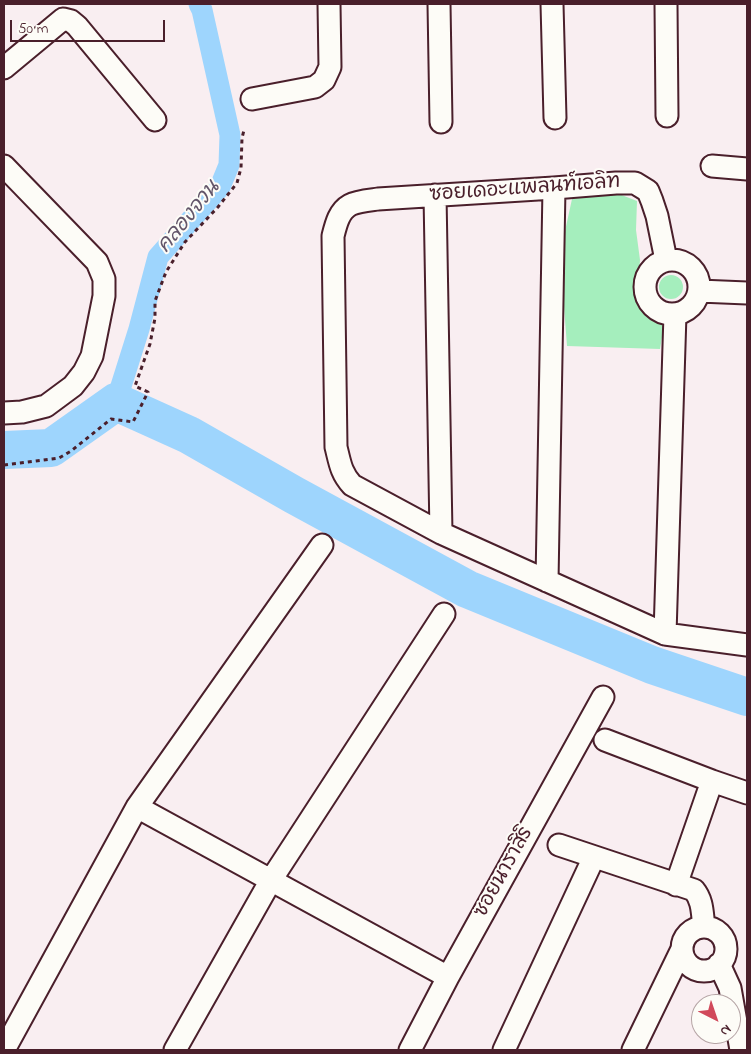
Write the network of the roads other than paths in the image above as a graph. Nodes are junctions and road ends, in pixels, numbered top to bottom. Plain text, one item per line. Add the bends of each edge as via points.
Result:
1 (329, 4) edge
2 (439, 4) edge
3 (552, 4) edge
4 (666, 4) edge
5 (4, 68) edge
6 (252, 99) dead end
7 (667, 116) dead end
8 (555, 118) dead end
9 (155, 120) dead end
10 (441, 122) dead end
11 (4, 166) edge
12 (712, 166) dead end
13 (747, 169) edge
14 (554, 188) junction
15 (435, 196) junction
16 (666, 260) junction
17 (699, 291) junction
18 (747, 293) edge
19 (675, 314) junction
20 (4, 413) edge
21 (441, 532) junction
22 (322, 545) dead end
23 (547, 581) junction
24 (444, 614) dead end
25 (665, 634) junction
26 (747, 645) edge
27 (603, 697) dead end
28 (605, 740) dead end
29 (712, 781) junction
30 (747, 793) edge
31 (137, 806) junction
32 (559, 845) dead end
33 (594, 857) junction
34 (271, 880) junction
35 (676, 885) junction
36 (704, 926) junction
37 (682, 948) junction
38 (719, 964) junction
39 (448, 977) junction
40 (4, 1050) edge
41 (176, 1050) edge
42 (410, 1050) edge
43 (504, 1050) edge
44 (633, 1050) edge
45 (741, 1050) edge

1 - 6 street via 330,67 324,80 315,87
2 - 10 street
3 - 8 street
4 - 7 street
5 - 9 street via 63,19 71,21
11 - 20 street via 96,262 104,280 92,356 84,372 46,406
12 - 13 street
14 - 15 street, ซอยเดอะแพลนท์เอลิท
14 - 16 street, ซอยเดอะแพลนท์เอลิท via 635,183 648,191
14 - 23 street
15 - 21 street
15 - 21 street, ซอยเดอะแพลนท์เอลิท via 351,204 337,221 333,236 336,447 340,467 352,485
16 - 17 street via 675,259 692,267 700,282
16 - 19 street via 651,269 644,286 650,304 666,314
17 - 18 street
17 - 19 street via 691,307
19 - 25 street
21 - 23 street
22 - 31 street
23 - 25 street
24 - 34 street
25 - 26 street
27 - 39 street, ซอยนาราสิริ
28 - 29 street
29 - 30 street
29 - 35 street
31 - 34 street
31 - 40 street
32 - 33 street
33 - 35 street
33 - 43 street
34 - 39 street
34 - 41 street
35 - 36 street via 694,890 702,903
36 - 37 street via 688,933
36 - 38 street via 712,928 724,940 726,949
37 - 38 street via 683,957 695,969 712,969
37 - 44 street
38 - 45 street via 730,988
39 - 42 street, ซอยนาราสิริ

